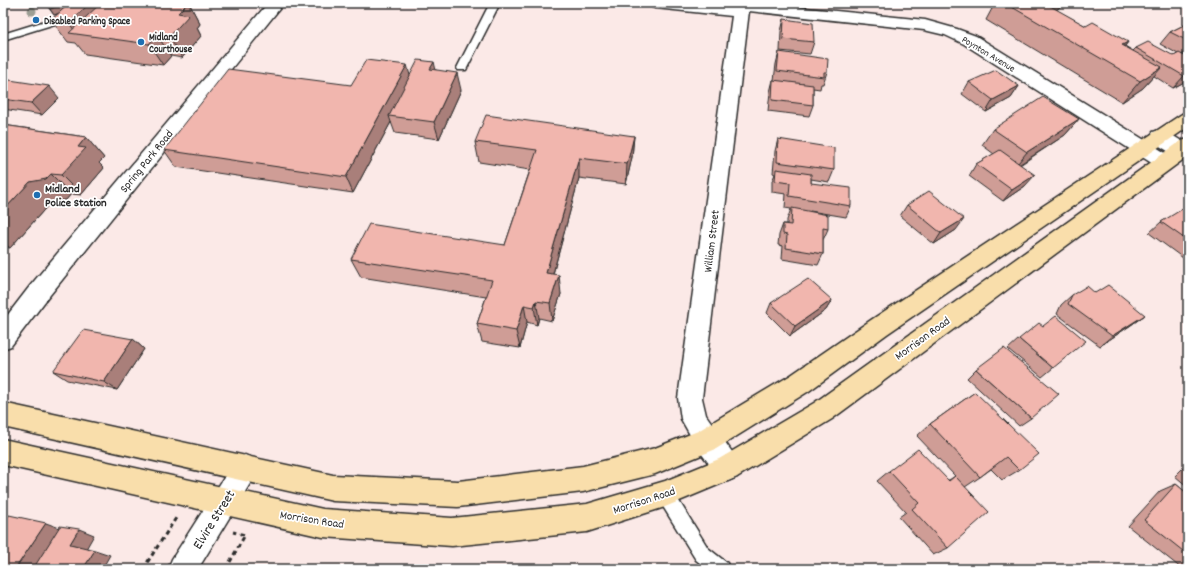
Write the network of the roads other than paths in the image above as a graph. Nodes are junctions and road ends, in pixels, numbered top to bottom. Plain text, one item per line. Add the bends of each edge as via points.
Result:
1 (276, 3) edge
2 (495, 3) edge
3 (655, 3) edge
4 (741, 7) edge
5 (78, 13) edge
6 (3, 37) edge
7 (462, 68) dead end
8 (1188, 118) edge
9 (1152, 143) junction
10 (1181, 153) edge
11 (3, 339) edge
12 (3, 415) edge
13 (707, 440) junction
14 (3, 452) edge
15 (245, 468) junction
16 (728, 468) junction
17 (665, 494) junction
18 (223, 501) junction
19 (182, 569) edge
20 (721, 569) edge

1 - 11 street, Spring Park Road
2 - 7 lane
3 - 4 street, Poynton Avenue
4 - 9 street, Poynton Avenue via 925,25 951,32 970,40
4 - 13 street, William Street via 690,398 694,419
5 - 6 lane
8 - 9 main road
9 - 10 street, Poynton Avenue
9 - 13 main road via 800,383
10 - 16 main road, Morrison Road via 823,411
12 - 15 main road
13 - 15 main road via 655,461 583,479 458,494 333,488
13 - 16 street, William Street
14 - 18 main road, Morrison Road
15 - 18 street, Elvire Street
16 - 17 main road, Morrison Road
17 - 18 main road, Morrison Road via 587,518 452,532 323,523
17 - 20 lane via 702,554
18 - 19 street, Elvire Street

